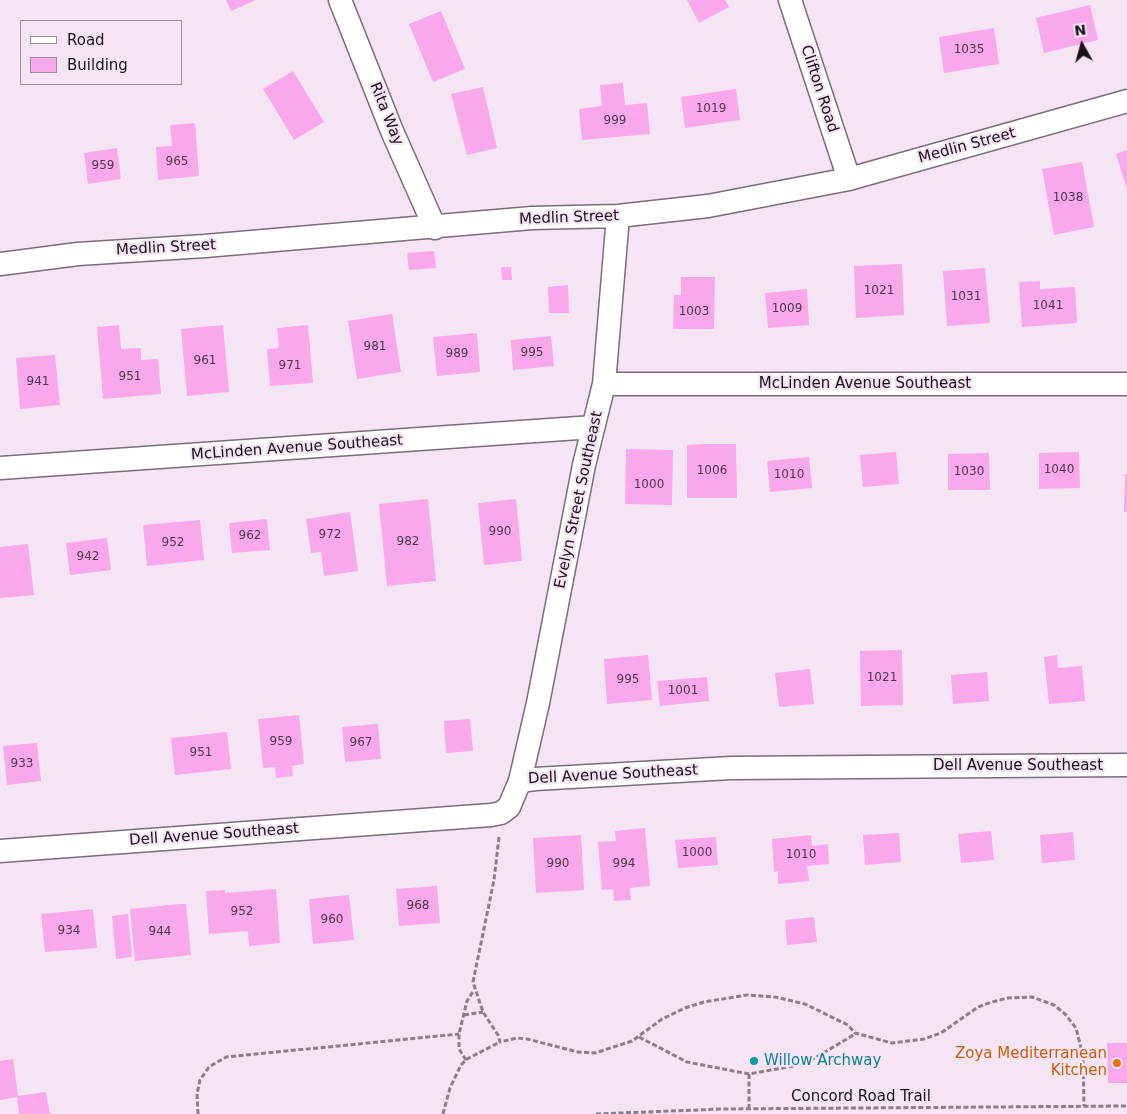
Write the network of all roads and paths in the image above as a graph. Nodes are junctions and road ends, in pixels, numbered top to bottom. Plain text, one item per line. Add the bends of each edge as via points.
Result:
1 (340, 0) edge
2 (790, 0) edge
3 (1127, 101) edge
4 (848, 178) junction
5 (618, 216) junction
6 (435, 228) junction
7 (0, 264) edge
8 (604, 384) junction
9 (1127, 384) edge
10 (593, 427) junction
11 (0, 468) edge
12 (1127, 765) edge
13 (520, 781) junction
14 (501, 813) junction
15 (0, 851) edge
16 (474, 990) junction
17 (483, 1012) junction
18 (464, 1015) junction
19 (459, 1034) junction
20 (855, 1034) junction
21 (639, 1038) junction
22 (500, 1042) junction
23 (466, 1060) junction
24 (749, 1074) junction
25 (1084, 1106) junction
26 (1127, 1106) edge
27 (749, 1109) junction
28 (198, 1114) edge
29 (443, 1114) edge
30 (596, 1114) edge

1 - 6 street, Rita Way
2 - 4 street, Clifton Road
3 - 4 street, Medlin Street
4 - 5 street, Medlin Street via 708,206
5 - 6 street, Medlin Street via 532,218
5 - 8 street, Evelyn Street Southeast
6 - 7 street, Medlin Street via 78,254
8 - 9 street, McLinden Avenue Southeast
8 - 10 street, Evelyn Street Southeast
10 - 11 street, McLinden Avenue Southeast
10 - 13 street, Evelyn Street Southeast
12 - 13 street, Dell Avenue Southeast via 732,768
13 - 14 street, Dell Avenue Southeast via 509,808
14 - 15 street, Dell Avenue Southeast
14 - 16 path via 494,880
16 - 17 path
16 - 18 path via 466,1001
17 - 18 path
17 - 22 path
18 - 19 path
19 - 23 path via 459,1048
19 - 28 path via 226,1057 209,1067 200,1080
20 - 21 path via 848,1025 805,1004 747,995 686,1008 662,1019
20 - 24 path via 815,1058 794,1066
20 - 25 path via 892,1043 916,1040 940,1033 978,1007 992,1002 1020,996 1043,1000 1065,1014 1076,1028 1083,1056
21 - 22 path via 613,1049 587,1053 527,1039
21 - 24 path via 687,1062
22 - 23 path
23 - 29 path via 456,1073
24 - 27 path
25 - 26 path, Concord Road Trail
25 - 27 path, Concord Road Trail
27 - 30 path, Concord Road Trail

